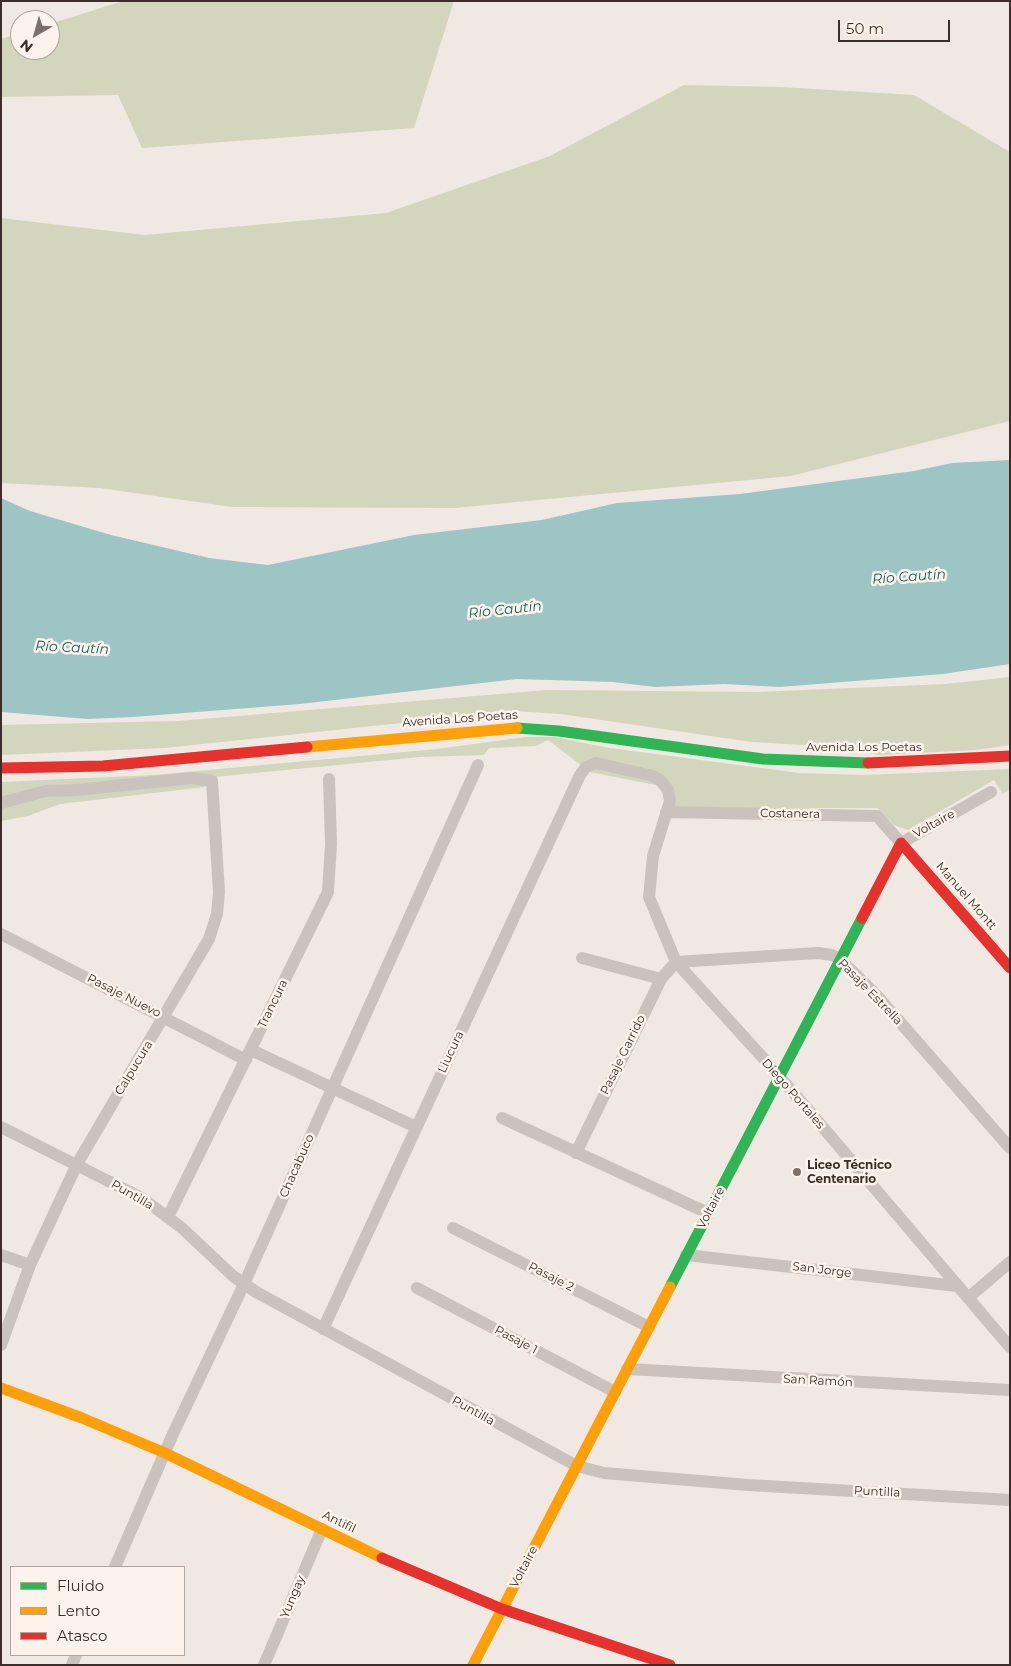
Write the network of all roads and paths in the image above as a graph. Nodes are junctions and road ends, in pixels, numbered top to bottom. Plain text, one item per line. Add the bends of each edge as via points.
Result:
1 (1010, 756) edge
2 (478, 765) dead end
3 (1, 768) edge
4 (580, 775) joint
5 (329, 779) dead end
6 (991, 792) dead end
7 (1, 803) edge
8 (666, 812) junction
9 (901, 842) junction
10 (1, 934) edge
11 (582, 958) dead end
12 (840, 959) junction
13 (676, 962) junction
14 (1010, 968) edge
15 (661, 979) junction
16 (165, 1016) junction
17 (248, 1055) junction
18 (779, 1077) junction
19 (333, 1088) junction
20 (502, 1118) dead end
21 (1, 1126) edge
22 (416, 1128) junction
23 (1010, 1148) edge
24 (576, 1152) junction
25 (77, 1164) junction
26 (708, 1213) junction
27 (168, 1217) junction
28 (453, 1228) dead end
29 (1, 1255) edge
30 (686, 1255) junction
31 (1010, 1262) edge
32 (30, 1265) junction
33 (244, 1284) junction
34 (957, 1286) junction
35 (417, 1288) dead end
36 (968, 1298) junction
37 (649, 1327) junction
38 (323, 1328) junction
39 (1, 1345) edge
40 (1010, 1347) edge
41 (627, 1369) junction
42 (1, 1388) edge
43 (1010, 1390) edge
44 (615, 1392) junction
45 (165, 1453) junction
46 (576, 1466) junction
47 (1010, 1500) edge
48 (322, 1529) junction
49 (115, 1566) edge
50 (502, 1609) junction
51 (264, 1665) edge
52 (473, 1665) edge
53 (670, 1665) edge

1 - 3 street, Avenida Los Poetas via 870,763 815,762 763,759 559,731 514,728 103,766
2 - 19 street, Chacabuco
4 - 8 street, Diego Portales via 586,767 596,763 653,776 668,790 670,801
4 - 22 street, Liucura
5 - 17 street, Trancura via 331,844 328,892
6 - 9 street, Voltaire
7 - 16 street, Calpucura via 46,791 193,778 212,781 217,914 206,946
8 - 9 street, Costanera via 878,816
8 - 13 street, Diego Portales via 653,856 649,897
9 - 12 street, Voltaire
9 - 14 street, Manuel Montt
10 - 16 street, Pasaje Nuevo
11 - 15 street
12 - 13 street, Pasaje Estrella via 818,953
12 - 18 street, Voltaire
12 - 23 street, Pasaje Estrella via 879,998
13 - 15 street, Pasaje Garrido
13 - 18 street, Diego Portales
15 - 24 street, Pasaje Garrido
16 - 17 street, Pasaje Nuevo
16 - 25 street, Calpucura
17 - 19 street, Pasaje Nuevo
17 - 27 street, Trancura
18 - 26 street, Voltaire
18 - 34 street, Diego Portales
19 - 22 street, Pasaje Nuevo
19 - 33 street, Chacabuco
20 - 24 street
21 - 25 street, Puntilla
22 - 38 street, Liucura
24 - 26 street
25 - 27 street, Puntilla via 142,1198
25 - 32 street, Calpucura
26 - 30 street, Voltaire
27 - 33 street, Puntilla
28 - 37 street, Pasaje 2
29 - 32 street
30 - 34 street, San Jorge
30 - 37 street, Voltaire
31 - 36 street
32 - 39 street, Calpucura
33 - 38 street, Puntilla
33 - 45 street, Chacabuco
34 - 36 street, Diego Portales
35 - 44 street, Pasaje 1
36 - 40 street, Diego Portales
37 - 41 street, Voltaire
38 - 46 street, Puntilla
41 - 43 street, San Ramón
41 - 44 street, Voltaire
42 - 45 street, Antifil
44 - 46 street, Voltaire
45 - 48 street, Antifil
45 - 49 street, Chacabuco
46 - 47 street, Puntilla via 604,1473 748,1485
46 - 50 street, Voltaire
48 - 50 street, Antifil
48 - 51 street, Yungay
50 - 52 street, Voltaire
50 - 53 street, Antifil

